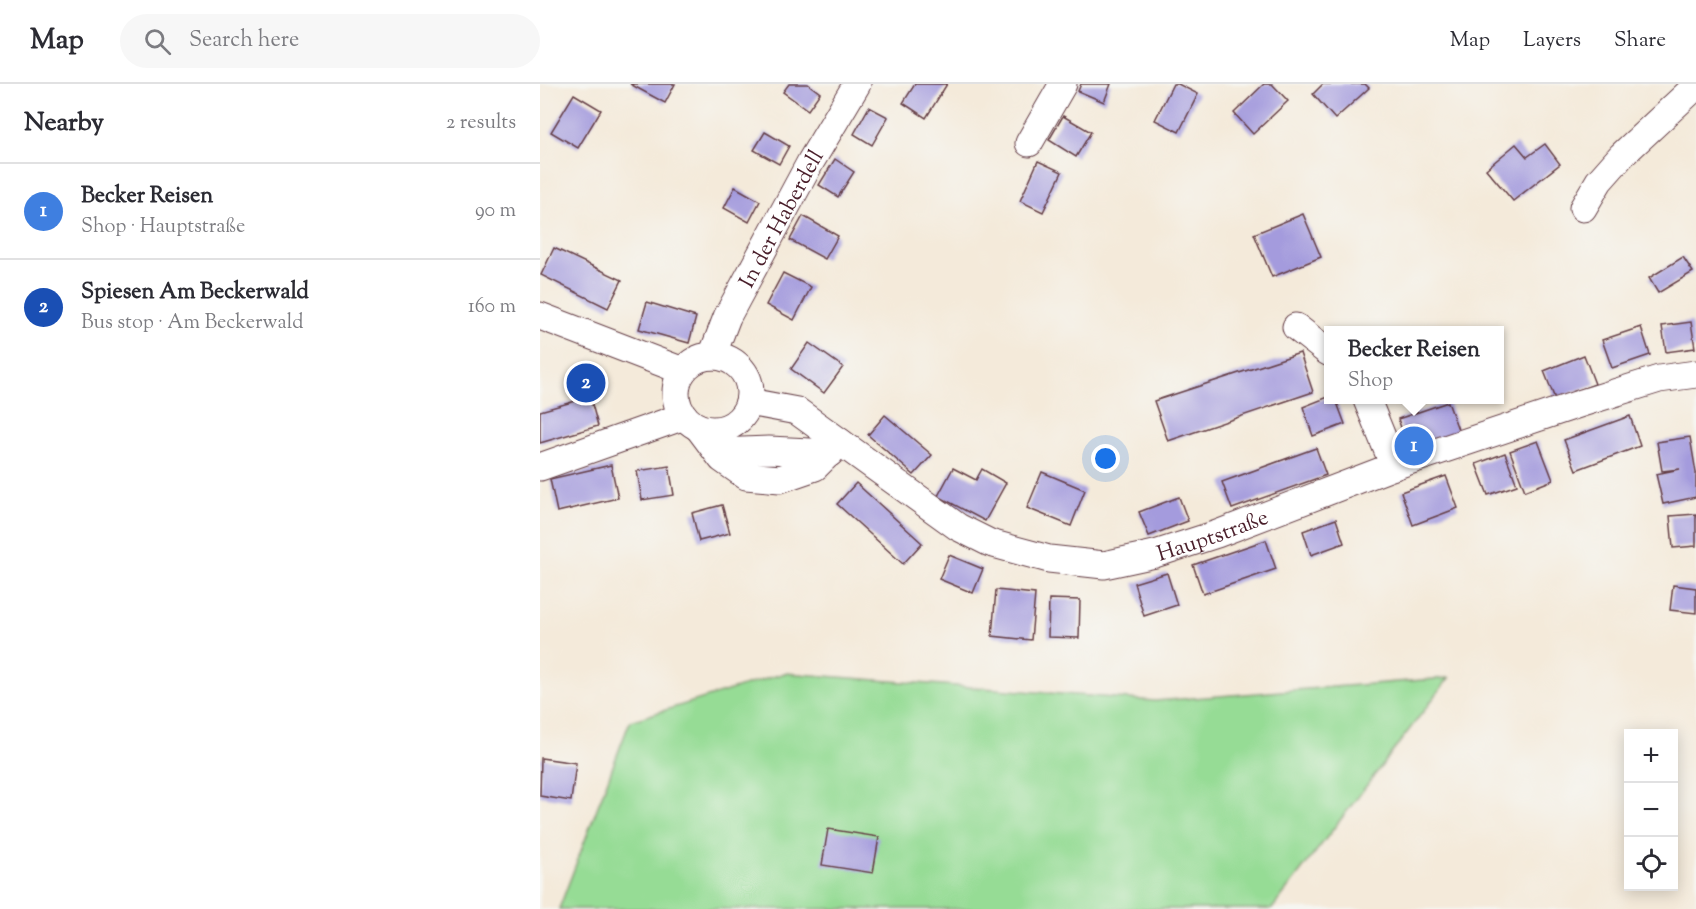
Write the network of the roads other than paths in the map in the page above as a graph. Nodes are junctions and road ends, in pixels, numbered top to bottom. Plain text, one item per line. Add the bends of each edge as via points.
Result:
1 (857, 84) edge
2 (1063, 84) edge
3 (1696, 86) edge
4 (1029, 143) dead end
5 (1583, 208) dead end
6 (540, 316) edge
7 (1296, 327) dead end
8 (1324, 348) edge
9 (712, 356) junction
10 (683, 371) junction
11 (1696, 378) edge
12 (749, 402) junction
13 (1369, 404) edge
14 (691, 422) junction
15 (835, 447) junction
16 (1394, 466) junction
17 (540, 468) edge

1 - 9 street, In der Haberdell via 727,317
2 - 4 street
3 - 5 street via 1622,155 1599,181
6 - 10 street
7 - 8 street
9 - 10 street via 701,357
9 - 12 street via 734,362 742,370 748,380
10 - 14 street via 676,394 678,406
11 - 16 street, Hauptstraße via 1659,379
12 - 14 street via 738,420 719,430 708,430
12 - 15 street, Hauptstraße via 797,411
13 - 16 street
14 - 15 street via 722,459 746,476 780,479 815,467
14 - 17 street
15 - 16 street, Hauptstraße via 990,543 1048,559 1104,565 1155,555 1217,534

